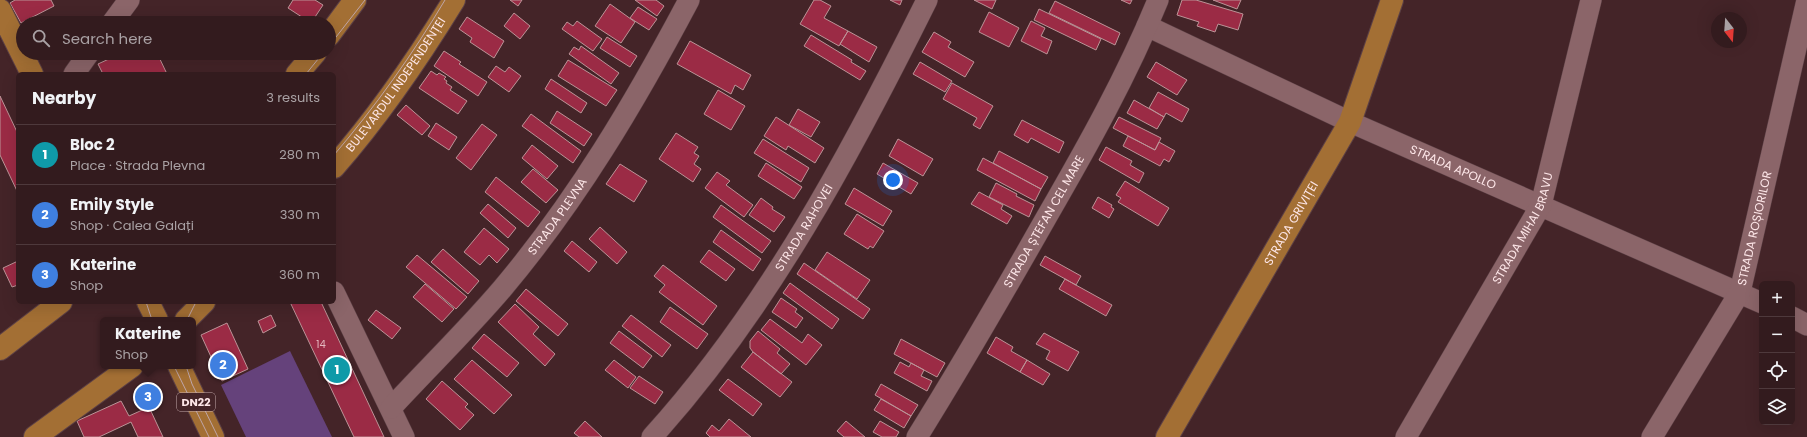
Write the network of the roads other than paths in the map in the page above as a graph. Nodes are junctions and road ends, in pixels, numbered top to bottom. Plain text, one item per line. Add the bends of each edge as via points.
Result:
1 (129, 0) edge
2 (355, 0) edge
3 (454, 0) edge
4 (690, 0) edge
5 (927, 0) edge
6 (1158, 0) edge
7 (1392, 0) edge
8 (1590, 0) edge
9 (1807, 0) edge
10 (0, 10) edge
11 (117, 16) edge
12 (336, 26) edge
13 (1147, 26) junction
14 (16, 42) edge
15 (25, 60) edge
16 (84, 60) edge
17 (309, 60) edge
18 (31, 72) edge
19 (75, 72) edge
20 (299, 72) edge
21 (1350, 122) junction
22 (336, 164) edge
23 (1541, 205) junction
24 (1740, 292) junction
25 (336, 296) edge
26 (1759, 302) edge
27 (58, 304) edge
28 (149, 304) edge
29 (202, 304) edge
30 (156, 317) edge
31 (189, 317) edge
32 (1795, 319) edge
33 (1807, 325) edge
34 (0, 349) edge
35 (128, 369) edge
36 (180, 369) edge
37 (390, 408) junction
38 (35, 437) edge
39 (213, 437) edge
40 (404, 437) edge
41 (652, 437) edge
42 (917, 437) edge
43 (1167, 437) edge
44 (1406, 437) edge
45 (1652, 437) edge

1 - 11 street
2 - 12 main road
3 - 22 main road, BULEVARDUL INDEPENDENȚEI via 365,131
4 - 37 street, STRADA PLEVNA via 616,131 576,193 501,290
5 - 41 street, STRADA RAHOVEI via 895,64 791,251 739,327
6 - 13 street, STRADA ȘTEFAN CEL MARE
7 - 21 main road, STRADA GRIVIȚEI
8 - 23 street, STRADA MIHAI BRAVU
9 - 24 street, STRADA ROȘIORILOR
10 - 14 main road
13 - 21 street, STRADA APOLLO
13 - 42 street, STRADA ȘTEFAN CEL MARE via 1083,152 1010,282
15 - 18 main road
16 - 19 street
17 - 20 main road
21 - 23 street, STRADA APOLLO
21 - 43 main road, STRADA GRIVIȚEI
23 - 24 street, STRADA APOLLO
23 - 44 street, STRADA MIHAI BRAVU
24 - 26 street, STRADA APOLLO
24 - 45 street, STRADA ROȘIORILOR
25 - 37 street
27 - 34 main road
28 - 30 main road
29 - 31 main road
32 - 33 street
35 - 38 main road
36 - 39 main road, DN22
37 - 40 street

